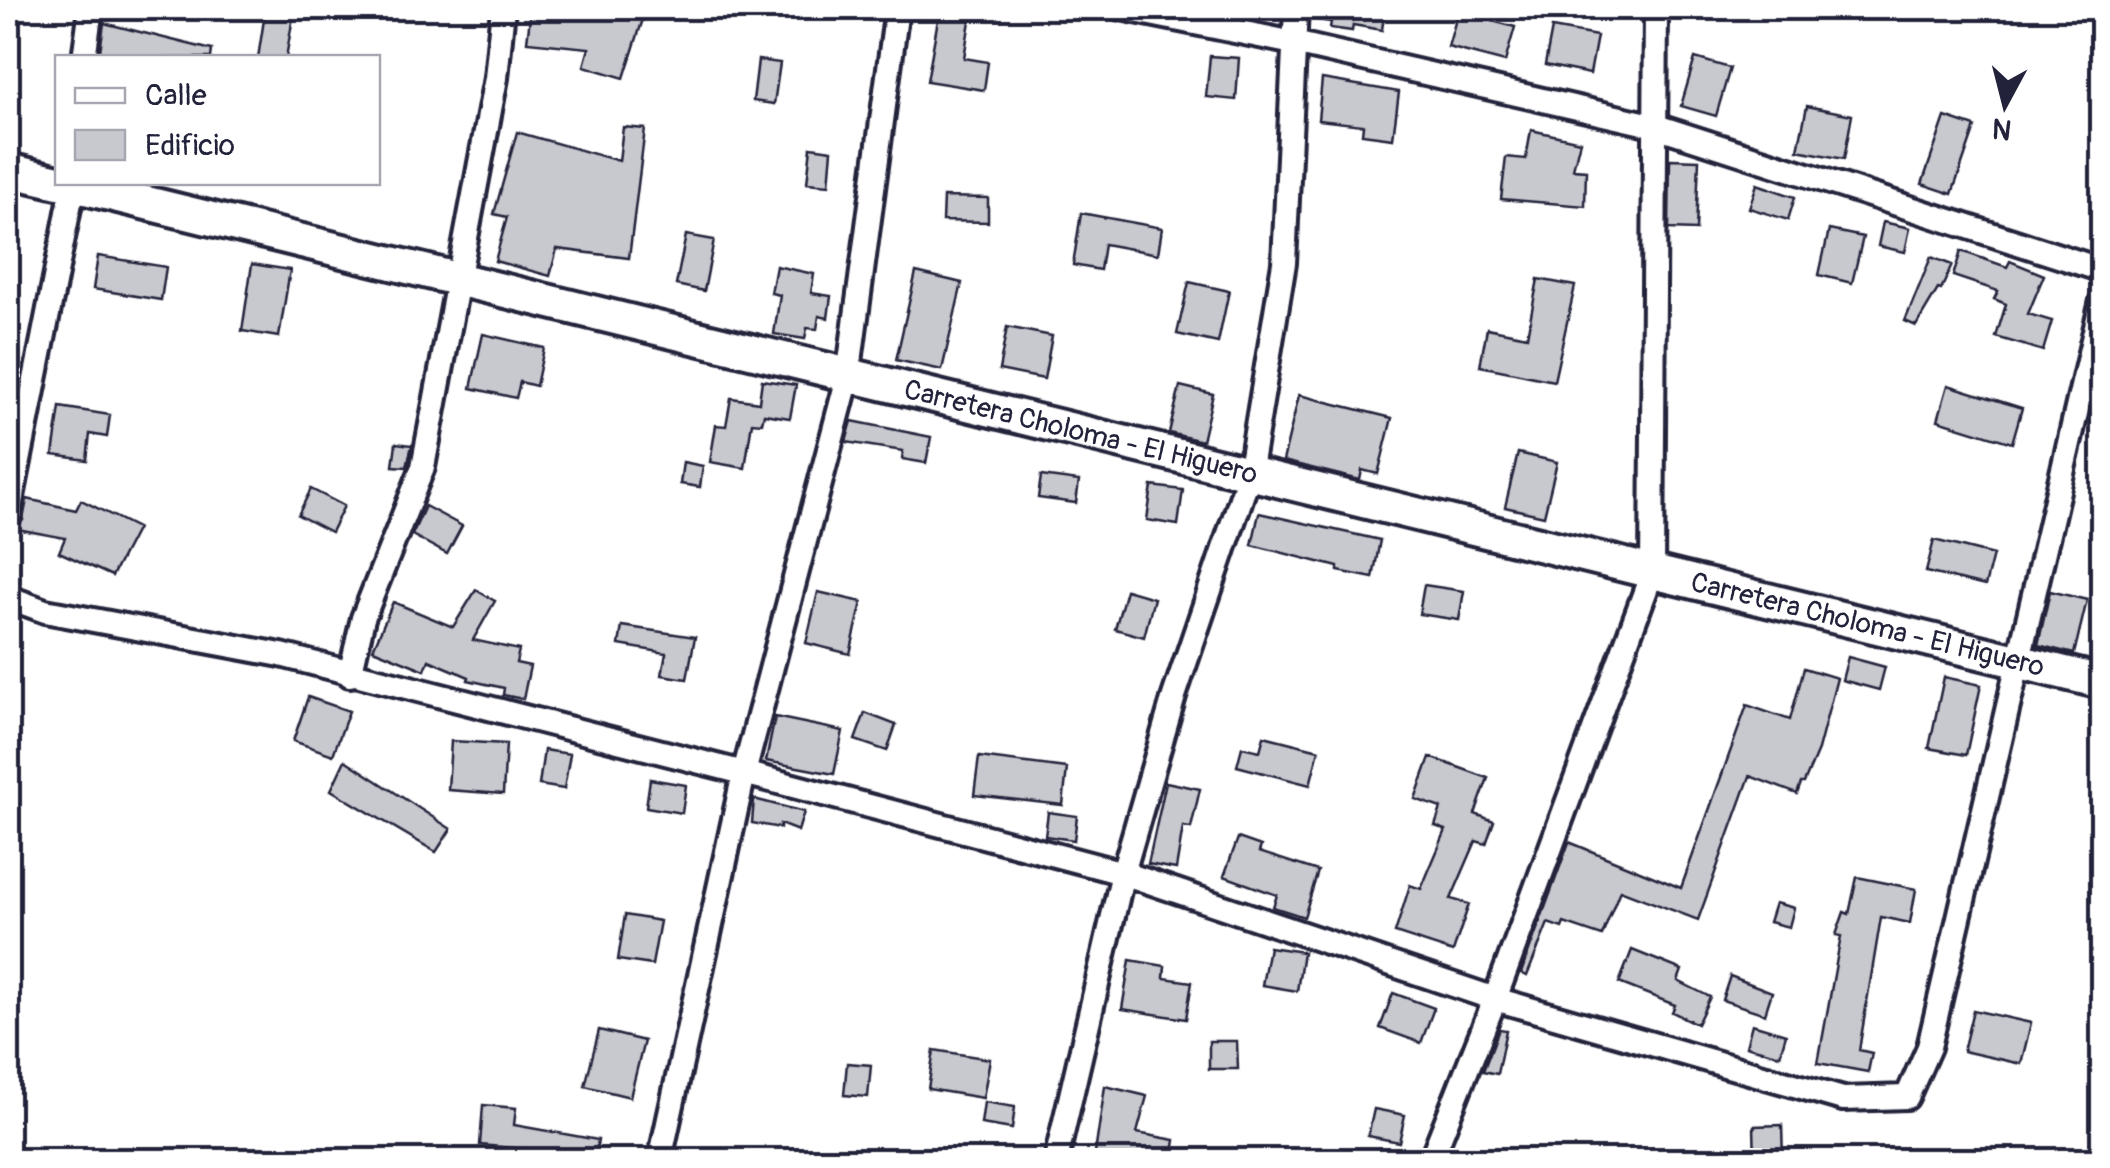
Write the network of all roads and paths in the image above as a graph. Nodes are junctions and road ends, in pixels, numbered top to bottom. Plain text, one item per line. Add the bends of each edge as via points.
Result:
1 (91, 8) edge
2 (503, 8) edge
3 (897, 8) edge
4 (1122, 8) edge
5 (1296, 8) edge
6 (1656, 8) edge
7 (1294, 43) junction
8 (84, 55) edge
9 (1656, 126) junction
10 (8, 170) edge
11 (55, 181) edge
12 (66, 185) edge
13 (74, 185) edge
14 (2102, 270) edge
15 (458, 280) junction
16 (2102, 302) edge
17 (848, 377) junction
18 (1249, 475) junction
19 (8, 517) edge
20 (1652, 573) junction
21 (8, 592) edge
22 (2018, 661) junction
23 (350, 675) junction
24 (2102, 682) edge
25 (744, 774) junction
26 (1123, 873) junction
27 (1495, 998) junction
28 (666, 1157) edge
29 (1056, 1160) edge
30 (1431, 1160) edge

1 - 8 street
2 - 15 street
3 - 17 street
4 - 7 street
5 - 7 street
6 - 9 street
7 - 9 street
7 - 18 street via 1284,263
9 - 14 street
9 - 20 street
10 - 11 street, Carretera Choloma - El Higuero
12 - 19 street
13 - 15 street, Carretera Choloma - El Higuero
15 - 17 street, Carretera Choloma - El Higuero
15 - 23 street via 423,466 363,618
16 - 22 street
17 - 18 street, Carretera Choloma - El Higuero
17 - 25 street
18 - 20 street, Carretera Choloma - El Higuero
18 - 26 street
20 - 22 street, Carretera Choloma - El Higuero
20 - 27 street
21 - 23 street via 44,610 281,655
22 - 24 street, Carretera Choloma - El Higuero
22 - 27 street via 1930,1046 1908,1097 1843,1099
23 - 25 street
25 - 26 street
25 - 28 street
26 - 27 street
26 - 29 street
27 - 30 street

